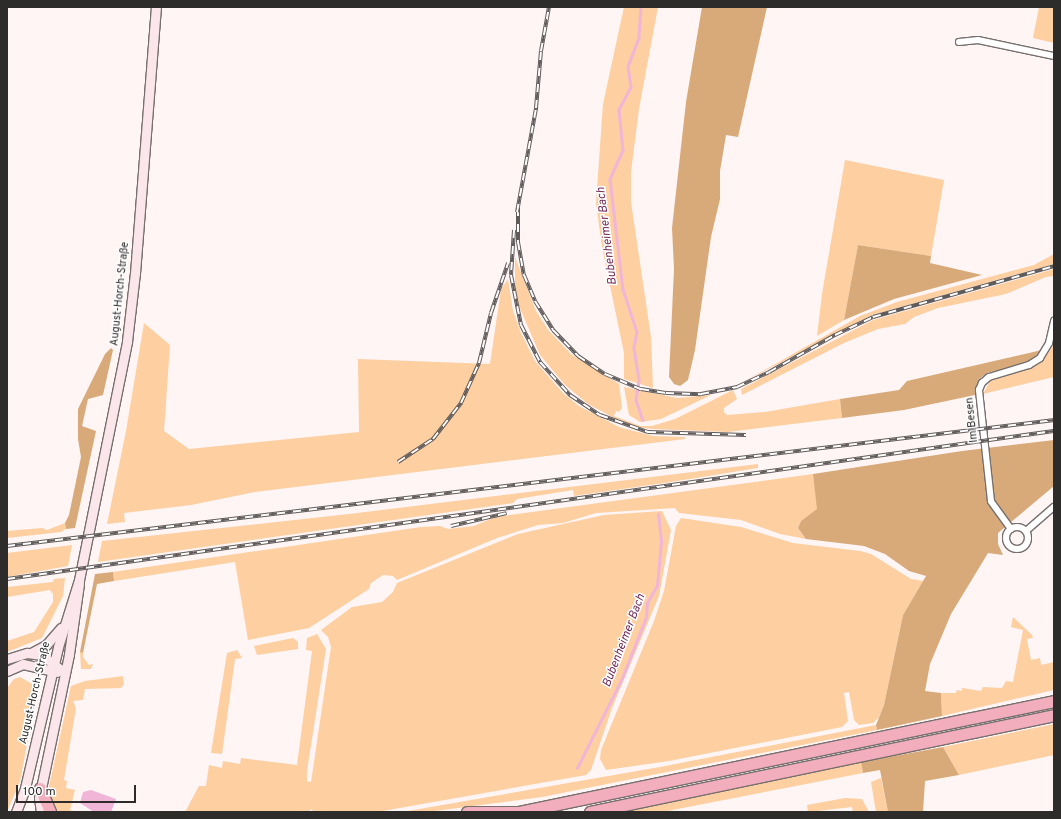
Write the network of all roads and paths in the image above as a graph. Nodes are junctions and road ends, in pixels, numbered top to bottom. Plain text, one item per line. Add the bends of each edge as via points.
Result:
1 (156, 7) edge
2 (959, 42) dead end
3 (1054, 56) edge
4 (1054, 321) edge
5 (1054, 507) edge
6 (1011, 530) junction
7 (1026, 531) junction
8 (79, 580) junction
9 (65, 622) junction
10 (31, 653) junction
11 (7, 659) edge
12 (53, 666) junction
13 (34, 667) junction
14 (7, 671) edge
15 (65, 673) junction
16 (47, 690) junction
17 (1054, 700) edge
18 (1054, 715) edge
19 (40, 788) junction
20 (16, 812) edge
21 (41, 812) edge
22 (50, 812) edge
23 (467, 812) edge
24 (519, 812) edge
25 (590, 812) edge

1 - 8 main road, August-Horch-Straße via 130,325
2 - 3 street via 978,40
4 - 6 street, Im Besen via 1049,343 1040,358 1029,365 990,377 982,383 979,390 990,499
5 - 7 street
6 - 7 street via 1019,527
6 - 7 street via 1007,542 1016,549 1024,547 1027,542
8 - 9 main road, August-Horch-Straße
8 - 15 main road, August-Horch-Straße via 79,598
9 - 10 main road via 49,642
9 - 12 main road, August-Horch-Straße
10 - 11 main road
10 - 12 main road via 46,656
12 - 13 main road
12 - 15 main road
12 - 16 main road, August-Horch-Straße
13 - 14 main road via 23,664
13 - 16 main road via 41,675
15 - 19 main road, August-Horch-Straße
16 - 20 main road, August-Horch-Straße via 25,788
17 - 24 highway
18 - 25 highway
19 - 21 main road, August-Horch-Straße via 38,804
19 - 22 highway
23 - 24 highway

